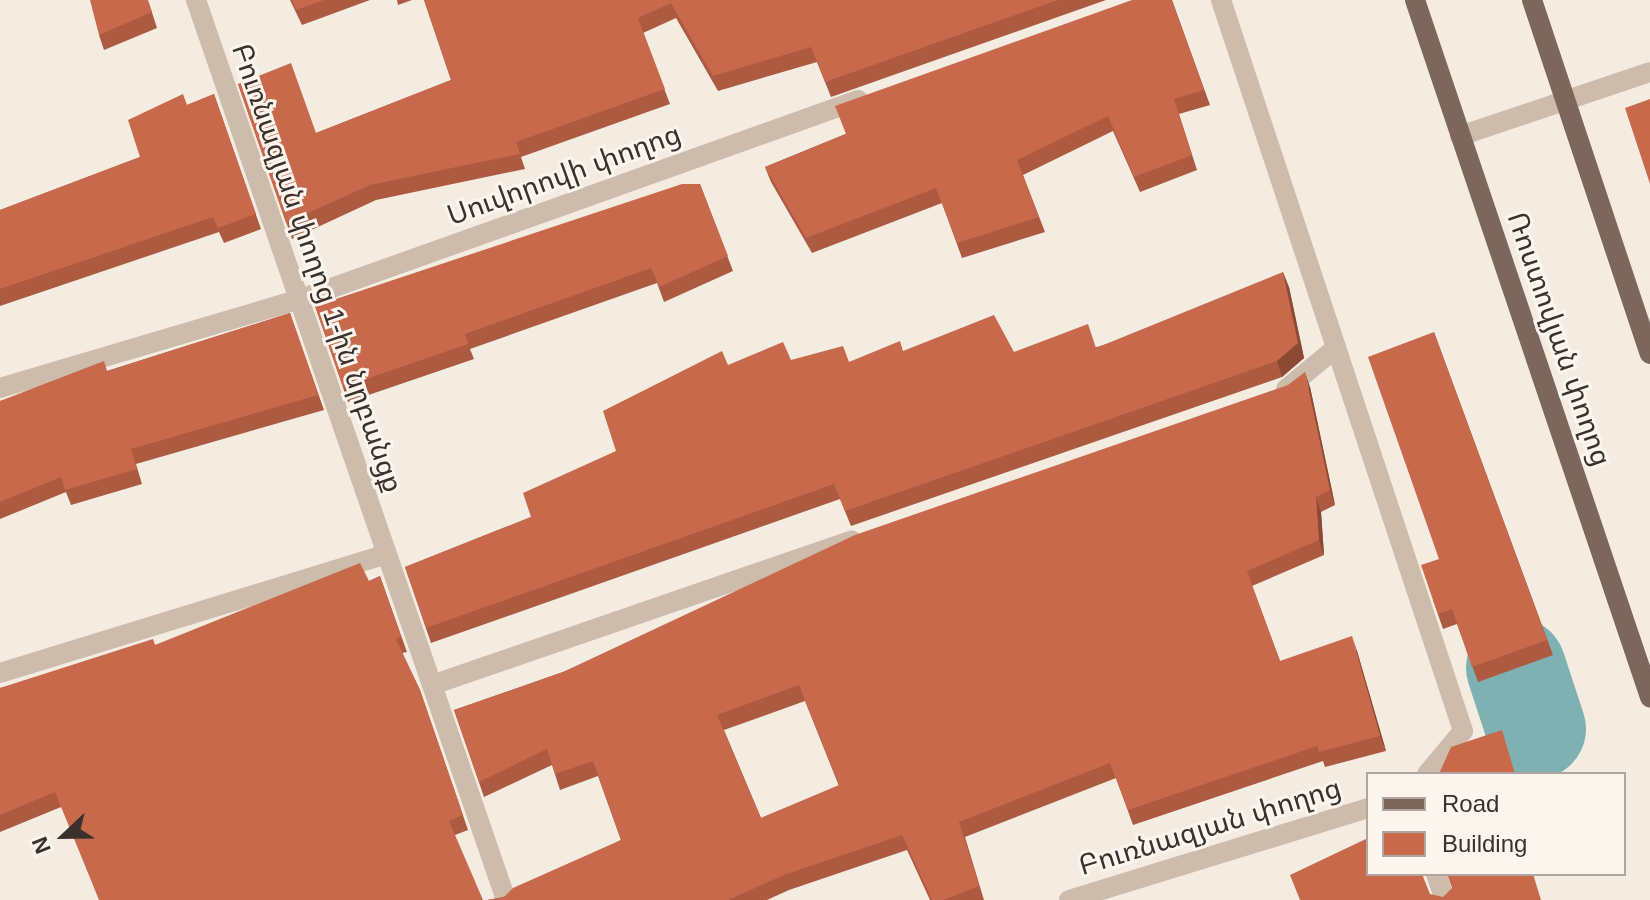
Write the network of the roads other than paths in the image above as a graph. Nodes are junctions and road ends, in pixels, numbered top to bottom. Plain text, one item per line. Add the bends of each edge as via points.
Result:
1 (196, 0) edge
2 (1221, 0) edge
3 (1415, 0) edge
4 (1532, 0) edge
5 (1650, 72) edge
6 (883, 91) edge
7 (1565, 99) junction
8 (1460, 136) junction
9 (298, 300) junction
10 (1336, 348) junction
11 (1650, 354) edge
12 (0, 388) edge
13 (1259, 399) edge
14 (868, 534) edge
15 (386, 554) junction
16 (1646, 668) edge
17 (0, 673) edge
18 (432, 685) junction
19 (1650, 697) edge
20 (1429, 772) edge
21 (1366, 809) edge
22 (1437, 876) edge
23 (506, 900) edge
24 (1069, 900) edge
25 (1445, 900) edge

1 - 9 street, Բուռնազյան փողոց 1-ին նրբանցք
2 - 10 street
3 - 8 main road, Ռոստովյան փողոց
4 - 7 main road
5 - 7 street
6 - 9 street, Սուվորովի փողոց
7 - 8 street
7 - 11 main road
8 - 16 main road, Ռոստովյան փողոց
9 - 12 street, Սուվորովի փողոց
9 - 15 street, Բուռնազյան փողոց 1-ին նրբանցք
10 - 13 street via 1289,388
10 - 20 street via 1463,731
14 - 18 street
15 - 17 street
15 - 18 street, Բուռնազյան փողոց 1-ին նրբանցք
16 - 19 main road, Ռոստովյան փողոց
18 - 23 street, Բուռնազյան փողոց 1-ին նրբանցք
21 - 24 street, Բուռնազյան փողոց
22 - 25 street

